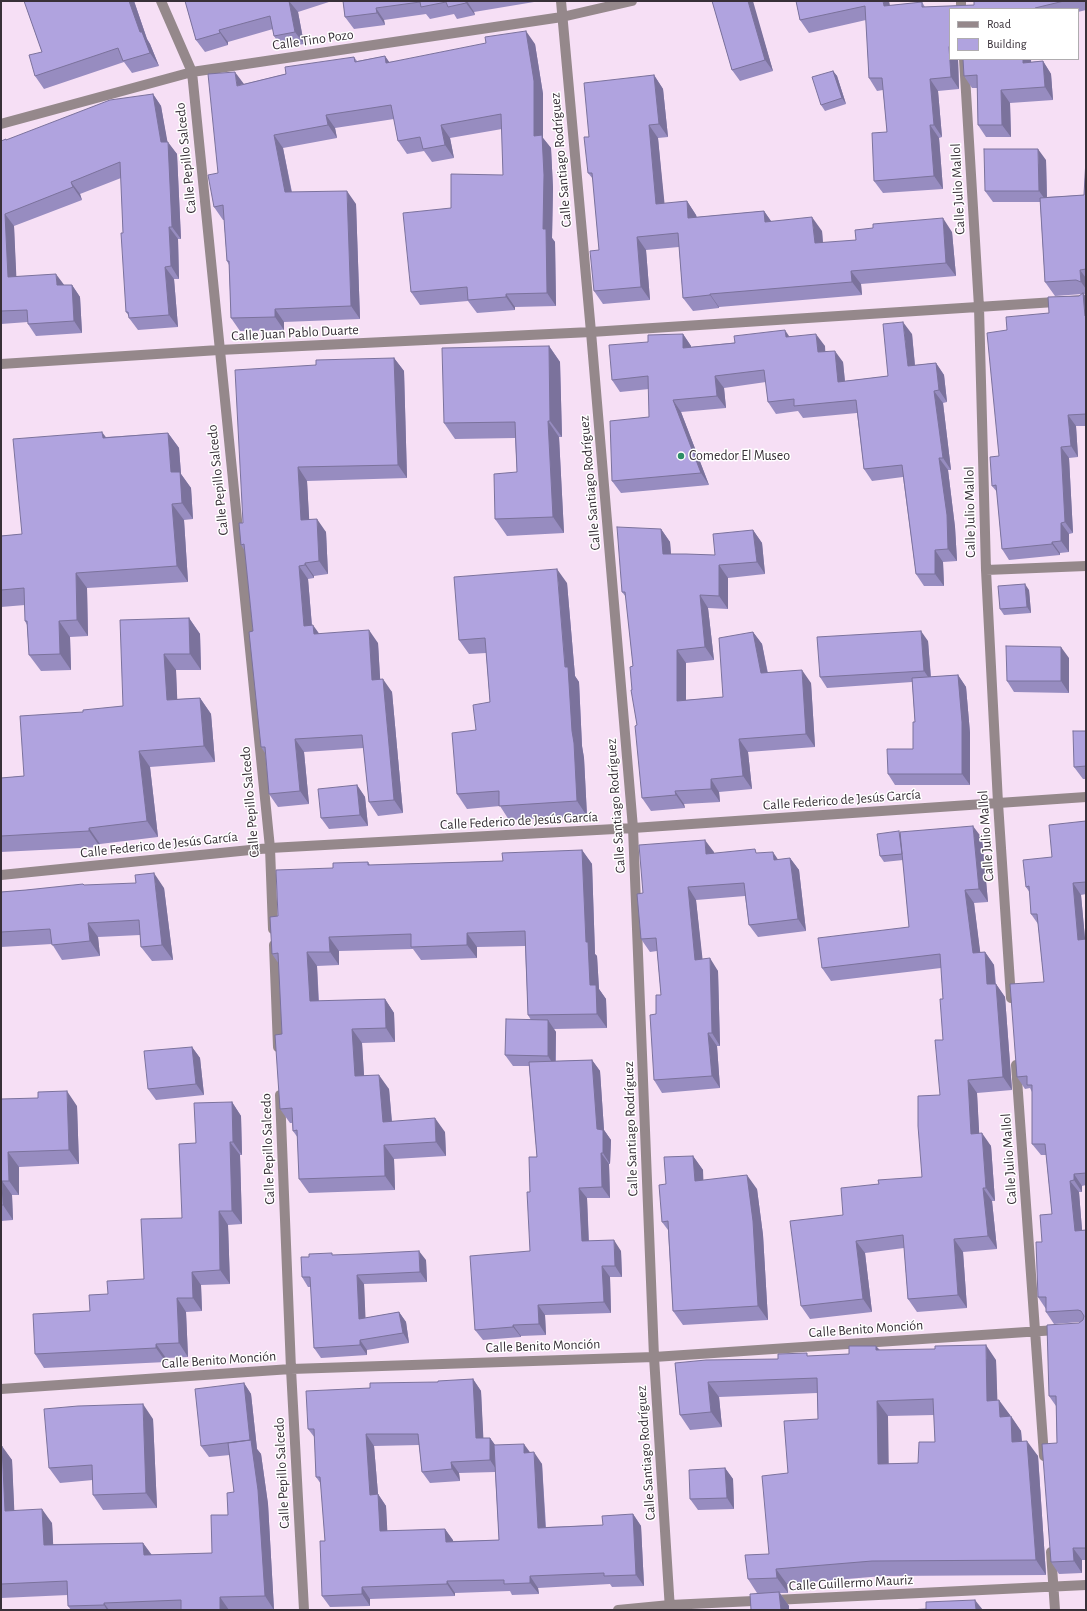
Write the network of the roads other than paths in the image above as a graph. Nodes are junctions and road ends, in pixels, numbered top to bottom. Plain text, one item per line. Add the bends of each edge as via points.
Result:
1 (161, 1) edge
2 (561, 1) edge
3 (632, 1) edge
4 (562, 17) junction
5 (964, 60) edge
6 (192, 72) junction
7 (1, 124) edge
8 (1086, 300) edge
9 (979, 307) junction
10 (591, 332) junction
11 (219, 350) junction
12 (1, 364) edge
13 (1086, 566) edge
14 (986, 570) junction
15 (1086, 797) edge
16 (998, 803) junction
17 (633, 828) junction
18 (270, 848) junction
19 (1, 875) edge
20 (1012, 1008) edge
21 (278, 1054) edge
22 (1016, 1055) edge
23 (279, 1085) edge
24 (1086, 1328) edge
25 (1034, 1331) junction
26 (654, 1357) junction
27 (291, 1369) junction
28 (1, 1389) edge
29 (1044, 1463) edge
30 (1050, 1540) edge
31 (1086, 1585) edge
32 (1054, 1587) junction
33 (670, 1608) edge
34 (304, 1610) edge
35 (618, 1610) edge
36 (1055, 1610) edge

1 - 6 street, Calle Pepillo Salcedo
2 - 4 street, Calle Santiago Rodríguez
3 - 4 street, Calle Tino Pozo
4 - 6 street, Calle Tino Pozo
4 - 10 street, Calle Santiago Rodríguez
5 - 9 street, Calle Julio Mallol
6 - 7 street, Calle Tino Pozo
6 - 11 street, Calle Pepillo Salcedo
8 - 9 street, Calle Juan Pablo Duarte
9 - 10 street, Calle Juan Pablo Duarte
9 - 14 street, Calle Julio Mallol
10 - 11 street, Calle Juan Pablo Duarte
10 - 17 street, Calle Santiago Rodríguez
11 - 12 street, Calle Juan Pablo Duarte
11 - 18 street, Calle Pepillo Salcedo
13 - 14 street
14 - 16 street, Calle Julio Mallol
15 - 16 street, Calle Federico de Jesús García
16 - 17 street, Calle Federico de Jesús García
16 - 20 street, Calle Julio Mallol
17 - 18 street, Calle Federico de Jesús García
17 - 26 street, Calle Santiago Rodríguez
18 - 19 street, Calle Federico de Jesús García
18 - 21 street, Calle Pepillo Salcedo
22 - 25 street, Calle Julio Mallol
23 - 27 street, Calle Pepillo Salcedo
24 - 25 street, Calle Benito Monción
25 - 26 street, Calle Benito Monción
25 - 29 street, Calle Julio Mallol
26 - 27 street, Calle Benito Monción
26 - 33 street, Calle Santiago Rodríguez
27 - 28 street, Calle Benito Monción
27 - 34 street, Calle Pepillo Salcedo
30 - 32 street
31 - 32 street, Calle Guillermo Mauriz
32 - 33 street, Calle Guillermo Mauriz
32 - 36 street
33 - 35 street, Calle Guillermo Mauriz

